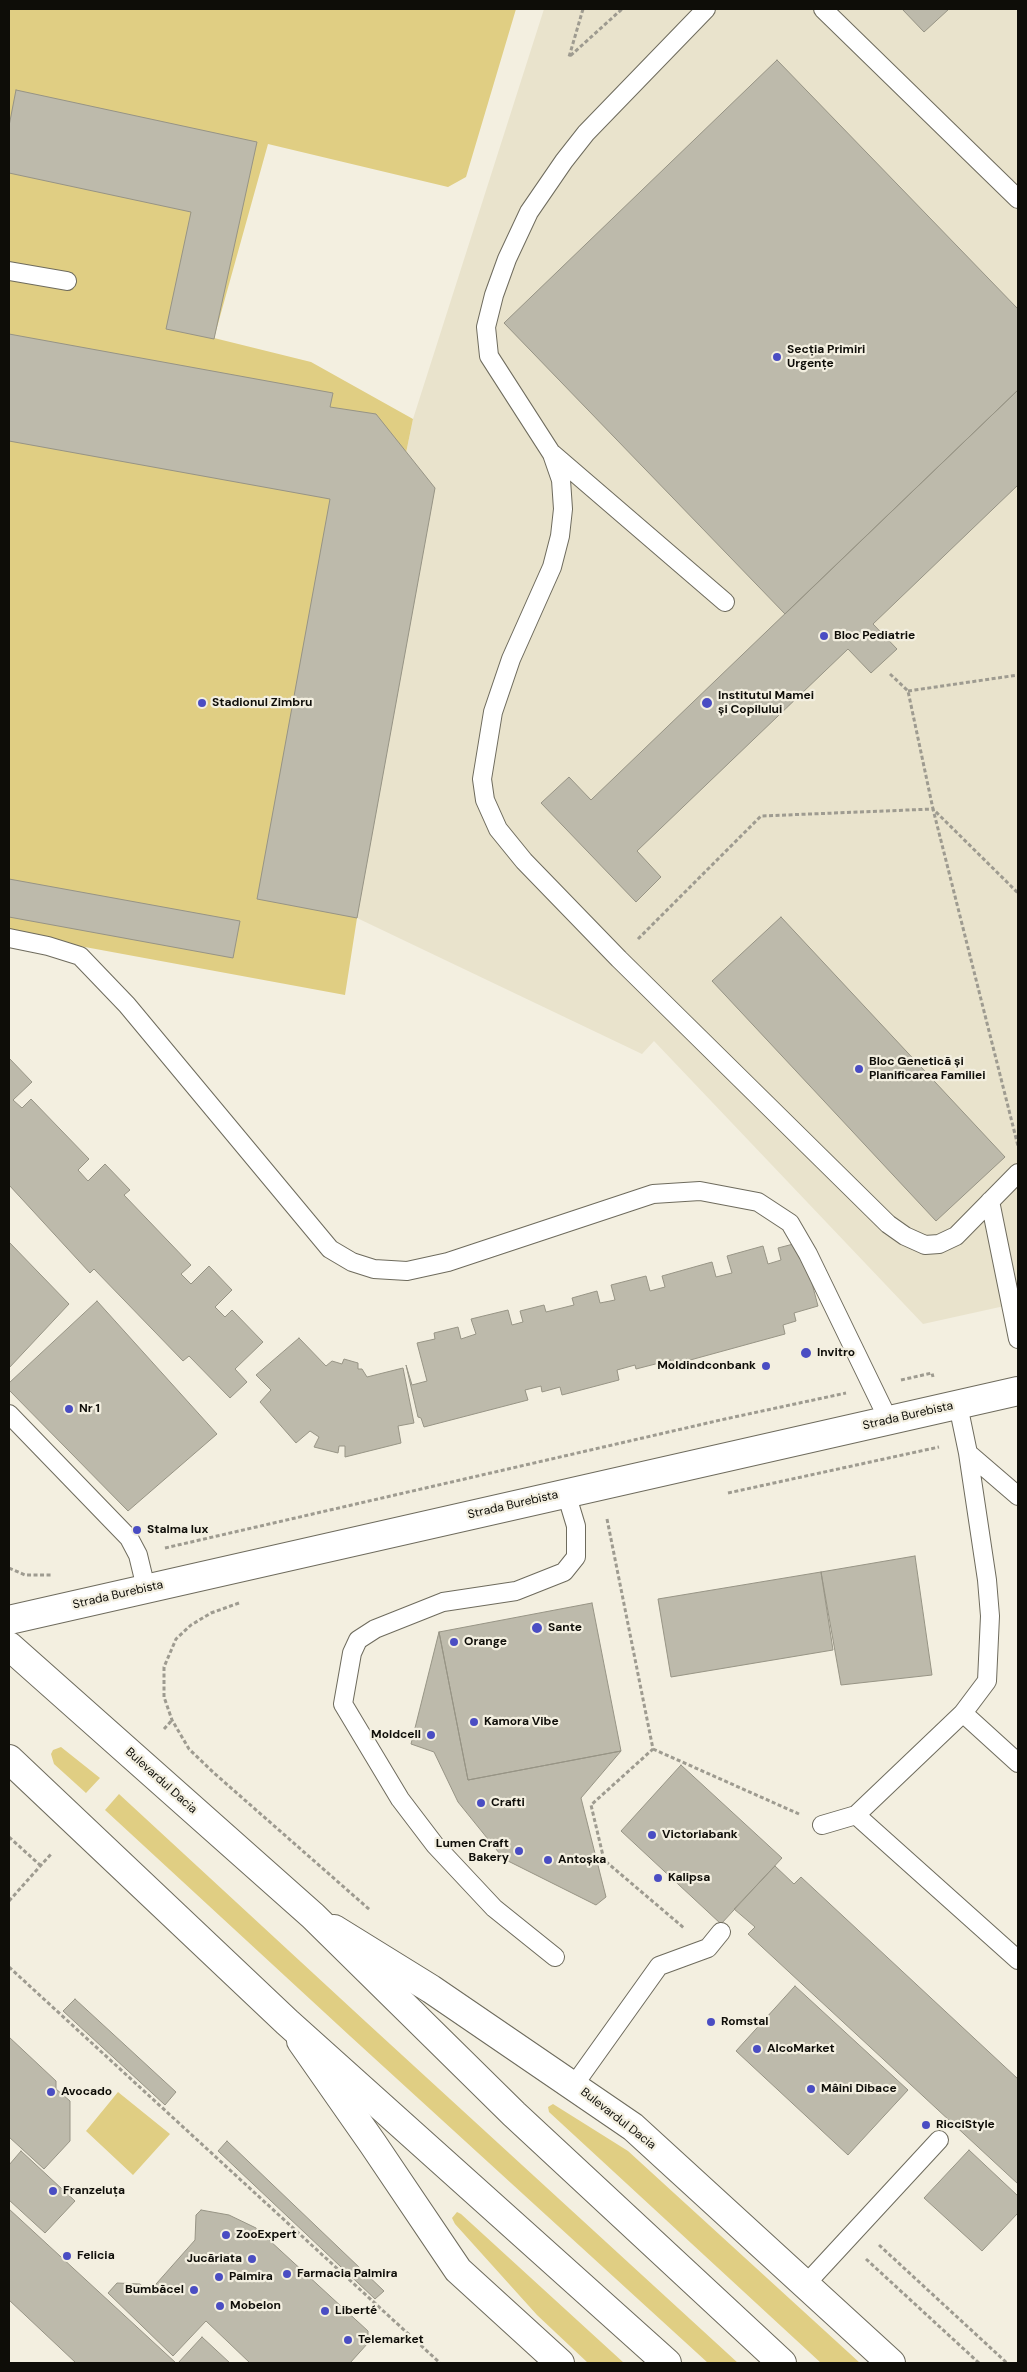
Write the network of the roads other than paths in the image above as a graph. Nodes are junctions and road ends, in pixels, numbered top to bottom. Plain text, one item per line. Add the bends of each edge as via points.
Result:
1 (706, 9) edge
2 (823, 9) edge
3 (1018, 199) edge
4 (9, 271) edge
5 (67, 281) dead end
6 (552, 454) junction
7 (725, 602) dead end
8 (9, 938) edge
9 (1018, 1173) edge
10 (990, 1201) junction
11 (1018, 1339) edge
12 (1018, 1391) edge
13 (958, 1405) junction
14 (9, 1414) edge
15 (889, 1421) junction
16 (968, 1453) junction
17 (566, 1493) junction
18 (1018, 1496) edge
19 (146, 1588) junction
20 (9, 1620) edge
21 (9, 1646) edge
22 (963, 1713) junction
23 (9, 1759) edge
24 (1018, 1763) edge
25 (856, 1815) junction
26 (822, 1825) road end
27 (313, 1916) junction
28 (722, 1932) dead end
29 (555, 1957) dead end
30 (1018, 1960) edge
31 (287, 2022) junction
32 (574, 2085) junction
33 (939, 2140) dead end
34 (805, 2285) junction
35 (560, 2363) edge
36 (667, 2363) edge
37 (782, 2363) edge
38 (891, 2363) edge

1 - 6 lane via 564,160 529,212 494,296 486,327 489,356
2 - 3 lane
4 - 5 lane
6 - 7 lane
6 - 10 lane via 561,480 563,509 560,536 552,567 511,659 493,712 482,779 485,800 498,830 524,862 618,959 888,1224 925,1245 939,1244 956,1236
8 - 15 lane via 80,956 128,1005 330,1249 352,1262 374,1269 407,1270 448,1262 653,1194 700,1191 758,1202 790,1223
9 - 10 lane
10 - 11 lane
12 - 13 main road, Strada Burebista
13 - 15 main road, Strada Burebista
13 - 16 lane
14 - 19 lane via 129,1538 138,1555
15 - 17 main road, Strada Burebista
16 - 18 lane
16 - 22 lane via 987,1580 990,1651 987,1681
17 - 19 main road, Strada Burebista
17 - 29 lane via 576,1526 576,1557 564,1572 516,1591 443,1602 375,1629 358,1640 352,1653 343,1704 400,1799 435,1845 494,1908
19 - 20 main road, Strada Burebista
21 - 27 main road, Bulevardul Dacia
22 - 24 lane
22 - 25 lane
23 - 31 main road
25 - 26 lane
25 - 30 lane
27 - 32 main road, Bulevardul Dacia via 431,1989
27 - 37 main road, Bulevardul Dacia via 514,2114
28 - 32 lane via 708,1948 659,1966
31 - 35 main road via 458,2270
31 - 36 main road
32 - 34 main road, Bulevardul Dacia via 633,2127
33 - 34 lane
34 - 38 main road, Bulevardul Dacia

